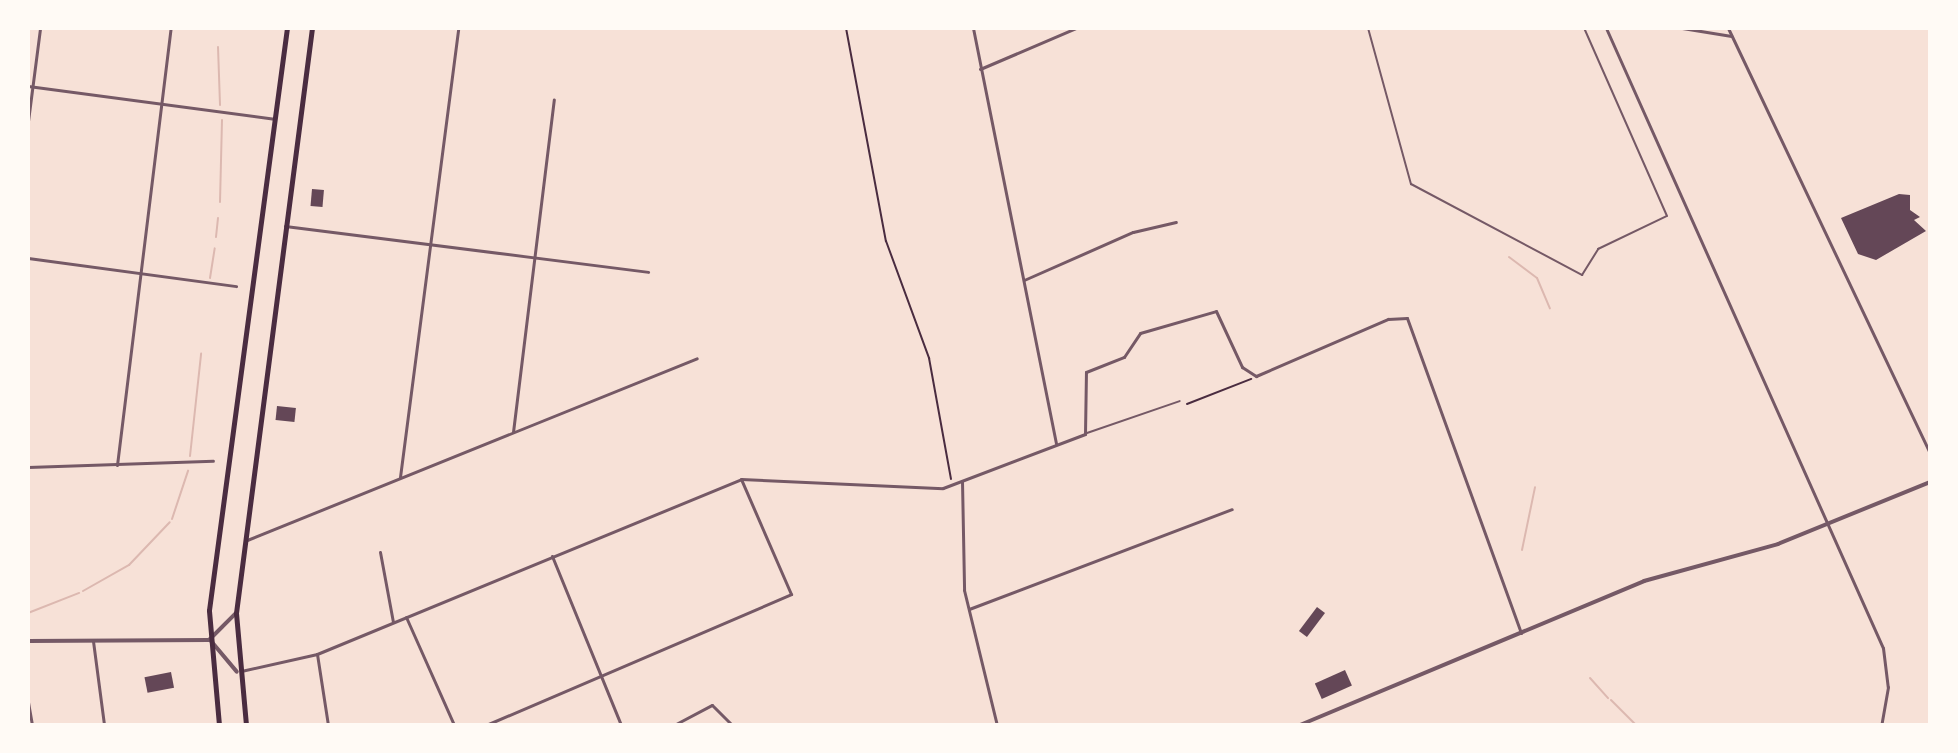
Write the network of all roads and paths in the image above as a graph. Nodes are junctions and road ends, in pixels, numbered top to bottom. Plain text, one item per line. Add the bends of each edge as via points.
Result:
1 (40, 28) edge
2 (171, 28) edge
3 (287, 28) edge
4 (312, 28) edge
5 (458, 28) edge
6 (846, 28) edge
7 (973, 28) edge
8 (1076, 28) edge
9 (1368, 28) edge
10 (1584, 28) edge
11 (1606, 28) edge
12 (1682, 28) edge
13 (1728, 28) edge
14 (1731, 36) junction
15 (980, 69) junction
16 (30, 86) edge
17 (554, 100) dead end
18 (161, 103) junction
19 (275, 119) junction
20 (28, 121) edge
21 (1176, 222) dead end
22 (285, 226) junction
23 (428, 245) junction
24 (534, 257) junction
25 (28, 258) edge
26 (140, 272) junction
27 (648, 272) dead end
28 (1024, 280) junction
29 (236, 286) dead end
30 (697, 358) dead end
31 (1256, 376) junction
32 (1180, 401) dead end
33 (1187, 404) dead end
34 (513, 432) junction
35 (1085, 434) junction
36 (1056, 444) junction
37 (1930, 454) edge
38 (213, 461) dead end
39 (117, 465) junction
40 (28, 467) edge
41 (400, 478) junction
42 (741, 479) junction
43 (952, 480) junction
44 (962, 480) junction
45 (1930, 482) edge
46 (1232, 509) dead end
47 (1828, 525) junction
48 (244, 541) junction
49 (380, 552) dead end
50 (552, 556) junction
51 (969, 609) junction
52 (236, 613) junction
53 (406, 617) junction
54 (393, 622) junction
55 (1521, 633) junction
56 (209, 640) junction
57 (28, 641) edge
58 (93, 641) junction
59 (317, 654) junction
60 (237, 672) junction
61 (601, 677) junction
62 (28, 702) edge
63 (32, 725) edge
64 (104, 725) edge
65 (219, 725) edge
66 (246, 725) edge
67 (328, 725) edge
68 (454, 725) edge
69 (486, 725) edge
70 (621, 725) edge
71 (674, 725) edge
72 (732, 725) edge
73 (997, 725) edge
74 (1300, 725) edge
75 (1881, 725) edge

1 - 16 street
2 - 18 street
3 - 19 main road
4 - 22 main road
5 - 23 street
6 - 43 path via 886,241 929,358
7 - 15 street
8 - 15 street
9 - 10 lane via 1411,184 1582,275 1598,249 1667,216
11 - 47 street
12 - 14 street
13 - 14 street
14 - 37 street
15 - 28 street
16 - 18 street
16 - 20 street
17 - 24 street
18 - 19 street
18 - 26 street
19 - 56 main road
21 - 28 street via 1133,232
22 - 23 street
22 - 48 main road
23 - 24 street
23 - 41 street
24 - 27 street
24 - 34 street
25 - 26 street
26 - 29 street
26 - 39 street
28 - 36 street
30 - 34 street
31 - 33 path
31 - 35 street via 1244,370 1216,311 1140,333 1124,357 1084,375
31 - 55 street via 1405,316
32 - 35 lane
34 - 41 street
35 - 36 street
36 - 44 street
38 - 39 street
39 - 40 street
41 - 48 street
42 - 43 street via 819,478 913,490 937,490
42 - 50 street
42 - 61 street via 791,594
43 - 44 street
44 - 51 street
45 - 47 street
46 - 51 street
47 - 55 street via 1759,550 1699,560
47 - 75 street via 1883,648 1888,687
48 - 52 main road
49 - 54 street
50 - 53 street
50 - 61 street
51 - 73 street
52 - 56 street
52 - 60 main road
53 - 54 street
53 - 68 street
54 - 59 street
55 - 74 street
56 - 58 street
56 - 60 street
56 - 65 main road
57 - 58 street
58 - 64 street
59 - 60 street
59 - 67 street
60 - 66 main road
61 - 69 street
61 - 70 street
62 - 63 street
71 - 72 street via 712,705

